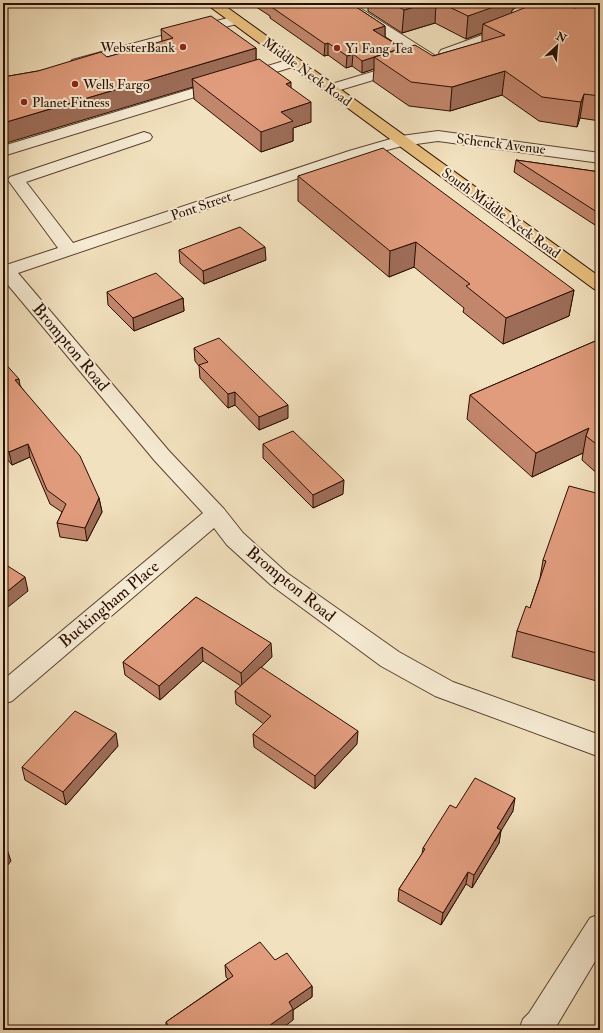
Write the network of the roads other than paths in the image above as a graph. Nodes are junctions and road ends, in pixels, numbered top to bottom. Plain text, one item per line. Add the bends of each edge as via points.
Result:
1 (212, 3) edge
2 (343, 3) edge
3 (558, 3) edge
4 (235, 20) junction
5 (429, 58) junction
6 (294, 62) junction
7 (63, 67) edge
8 (330, 89) junction
9 (144, 137) dead end
10 (401, 140) junction
11 (3, 151) edge
12 (600, 158) edge
13 (69, 250) junction
14 (5, 273) edge
15 (600, 286) edge
16 (216, 514) junction
17 (3, 694) edge
18 (599, 747) edge
19 (600, 927) edge
20 (534, 1030) edge

1 - 4 main road, Middle Neck Road
2 - 5 street
3 - 5 street via 521,25
4 - 6 main road, Middle Neck Road
4 - 7 street
5 - 8 street
6 - 8 main road, Middle Neck Road
6 - 11 street
8 - 10 main road, Middle Neck Road
9 - 13 street via 16,180
10 - 12 street, Schenck Avenue via 438,136
10 - 13 street, Pont Street
10 - 15 main road, South Middle Neck Road
13 - 14 street, Pont Street
14 - 16 street, Brompton Road via 162,456
16 - 17 street, Buckingham Place
16 - 18 street, Brompton Road via 235,539 279,579 390,659 444,689
19 - 20 street

